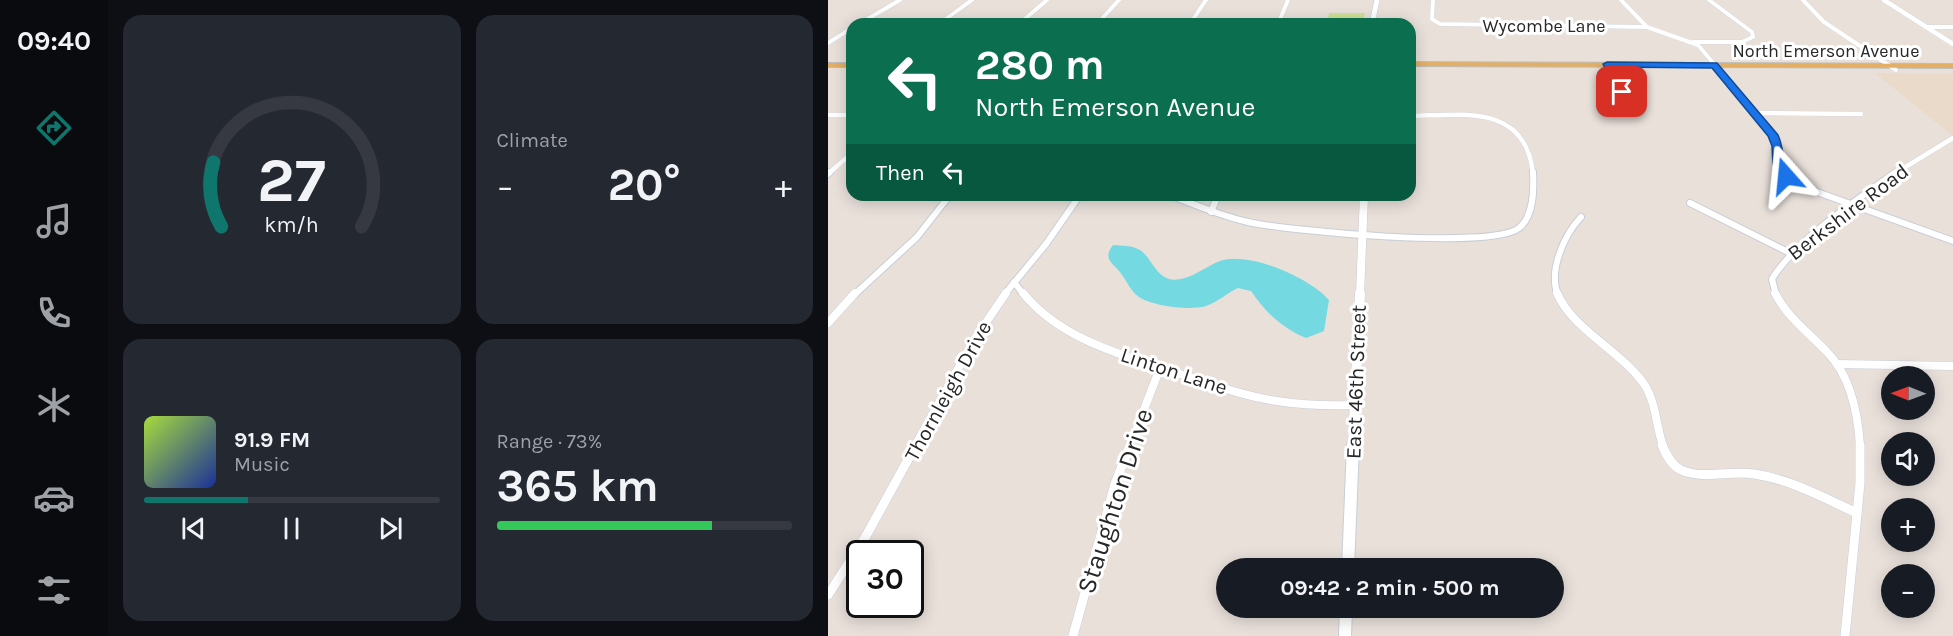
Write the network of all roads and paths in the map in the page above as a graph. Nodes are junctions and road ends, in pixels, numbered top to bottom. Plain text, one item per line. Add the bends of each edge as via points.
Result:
1 (900, 0) edge
2 (972, 0) edge
3 (1047, 0) edge
4 (1119, 0) edge
5 (1206, 0) edge
6 (1288, 0) edge
7 (1377, 0) edge
8 (1433, 0) edge
9 (1621, 0) edge
10 (1710, 0) edge
11 (1803, 0) edge
12 (1884, 0) edge
13 (869, 18) edge
14 (947, 18) edge
15 (1026, 18) edge
16 (1102, 18) edge
17 (1194, 18) edge
18 (1280, 18) edge
19 (1375, 18) edge
20 (1647, 27) junction
21 (1926, 27) junction
22 (1953, 27) edge
23 (846, 32) edge
24 (1693, 42) junction
25 (828, 43) edge
26 (1953, 44) edge
27 (828, 64) edge
28 (846, 64) edge
29 (1416, 66) edge
30 (1608, 67) junction
31 (1715, 67) junction
32 (1894, 68) junction
33 (1953, 68) edge
34 (1629, 108) dead end
35 (1754, 113) junction
36 (1861, 114) dead end
37 (828, 115) edge
38 (846, 115) edge
39 (1416, 116) edge
40 (1953, 138) edge
41 (846, 158) edge
42 (828, 174) edge
43 (945, 201) edge
44 (1076, 201) edge
45 (1184, 201) edge
46 (1216, 201) edge
47 (1364, 201) edge
48 (1690, 203) dead end
49 (1851, 203) junction
50 (1211, 212) junction
51 (1581, 217) dead end
52 (1362, 235) junction
53 (1953, 241) edge
54 (1792, 254) junction
55 (1014, 282) junction
56 (828, 323) edge
57 (1837, 364) junction
58 (1953, 366) edge
59 (1160, 368) junction
60 (1355, 405) junction
61 (1857, 513) junction
62 (1348, 558) edge
63 (828, 595) edge
64 (1346, 618) edge
65 (1073, 636) edge
66 (1345, 636) edge
67 (1845, 636) edge

1 - 13 street
2 - 14 street
3 - 15 street
4 - 16 street
5 - 17 street
6 - 18 street
7 - 19 main road
8 - 20 street, Wycombe Lane via 1432,17 1441,24 1456,26
9 - 20 street
10 - 24 street via 1752,32 1753,37 1742,42
11 - 32 street via 1823,21
12 - 21 street
20 - 24 street
21 - 22 street
21 - 26 street
23 - 25 street
24 - 31 street
27 - 28 main road
29 - 30 main road, North Emerson Avenue
30 - 31 main road, North Emerson Avenue
30 - 34 street
31 - 32 main road, North Emerson Avenue
31 - 35 street
32 - 33 main road, North Emerson Avenue
35 - 36 street
35 - 49 street via 1775,140 1778,164 1786,176 1806,188
37 - 38 street
39 - 52 street via 1481,117 1513,129 1528,151 1533,173 1533,192 1524,222 1509,233 1490,237
40 - 49 street, Berkshire Road
41 - 42 street
43 - 56 street via 917,237
44 - 55 street, Thornleigh Drive
45 - 50 street
46 - 50 street
47 - 52 main road, East 46th Street
48 - 54 street
49 - 53 street
49 - 54 street, Berkshire Road
50 - 52 street via 1281,229
51 - 61 street via 1568,229 1554,274 1554,289 1565,307 1645,386 1668,459 1689,472 1735,471 1768,477
52 - 60 main road, East 46th Street
54 - 57 street, Berkshire Road via 1773,273 1775,294
55 - 59 street, Linton Lane via 1040,310 1071,332
55 - 63 street, Thornleigh Drive via 974,340 871,526
57 - 58 street
57 - 61 street, Berkshire Road via 1853,401 1861,444
59 - 60 street, Linton Lane via 1263,399
59 - 65 street, Staughton Drive via 1115,484
60 - 62 main road, East 46th Street
61 - 67 street, Berkshire Road
64 - 66 main road

